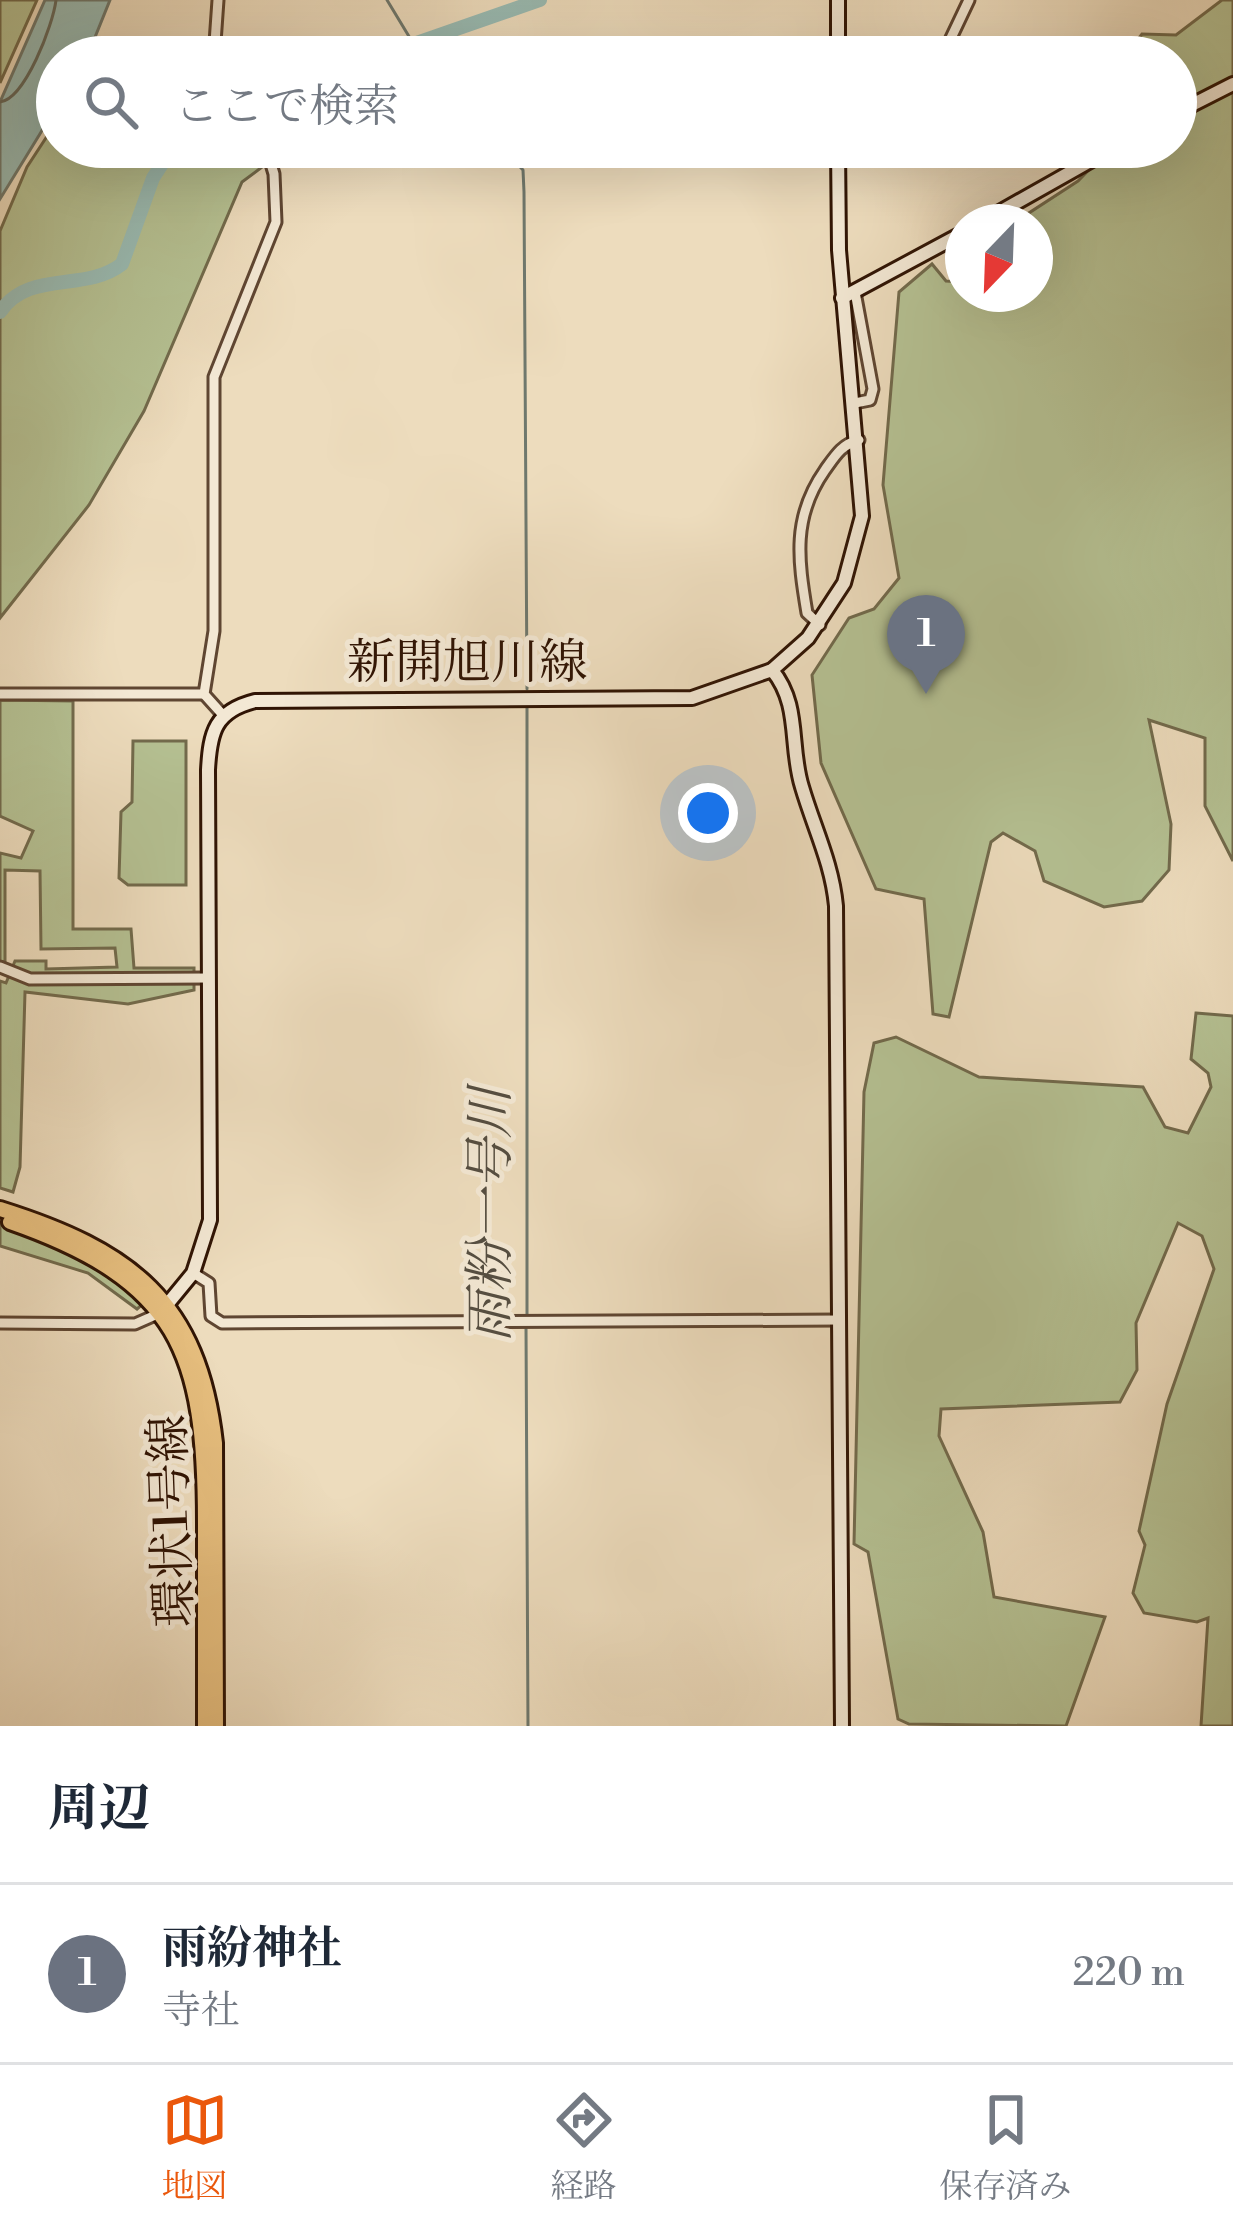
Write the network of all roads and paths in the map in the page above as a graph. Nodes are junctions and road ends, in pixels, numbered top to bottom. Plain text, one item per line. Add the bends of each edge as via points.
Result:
1 (218, 0) edge
2 (838, 0) edge
3 (969, 0) edge
4 (215, 36) edge
5 (838, 36) edge
6 (952, 36) edge
7 (1233, 84) edge
8 (1197, 102) edge
9 (270, 168) edge
10 (840, 168) edge
11 (1078, 168) edge
12 (1014, 204) edge
13 (945, 243) edge
14 (849, 295) junction
15 (859, 440) junction
16 (820, 625) junction
17 (772, 670) junction
18 (0, 694) edge
19 (204, 694) junction
20 (222, 714) junction
21 (0, 967) edge
22 (209, 978) junction
23 (0, 1209) edge
24 (0, 1219) edge
25 (193, 1273) junction
26 (164, 1309) junction
27 (840, 1320) junction
28 (0, 1322) edge
29 (206, 1726) edge
30 (215, 1726) edge
31 (842, 1726) edge

1 - 4 street
2 - 5 main road
3 - 6 street
7 - 8 main road
9 - 19 street via 277,200 271,246 214,377 214,631
10 - 14 main road, 新開旭川線
11 - 12 main road
13 - 14 main road
14 - 15 main road, 新開旭川線
15 - 16 main road, 新開旭川線 via 859,538
15 - 16 street via 828,466 798,524 807,614
16 - 17 main road, 新開旭川線
17 - 20 main road, 新開旭川線 via 692,698 255,701
17 - 27 main road via 791,701 801,784 833,875
18 - 19 street
19 - 20 street
20 - 22 main road via 209,745
21 - 22 street via 30,979
22 - 25 main road via 210,1220
23 - 26 main road, 環状1号線 via 102,1247
24 - 26 main road, 環状1号線 via 88,1252
25 - 26 main road
25 - 27 street via 209,1283 212,1316 222,1323
26 - 28 street via 135,1324
26 - 29 main road, 環状1号線 via 193,1376 205,1446
26 - 30 main road, 環状1号線 via 203,1372 215,1443
27 - 31 main road

